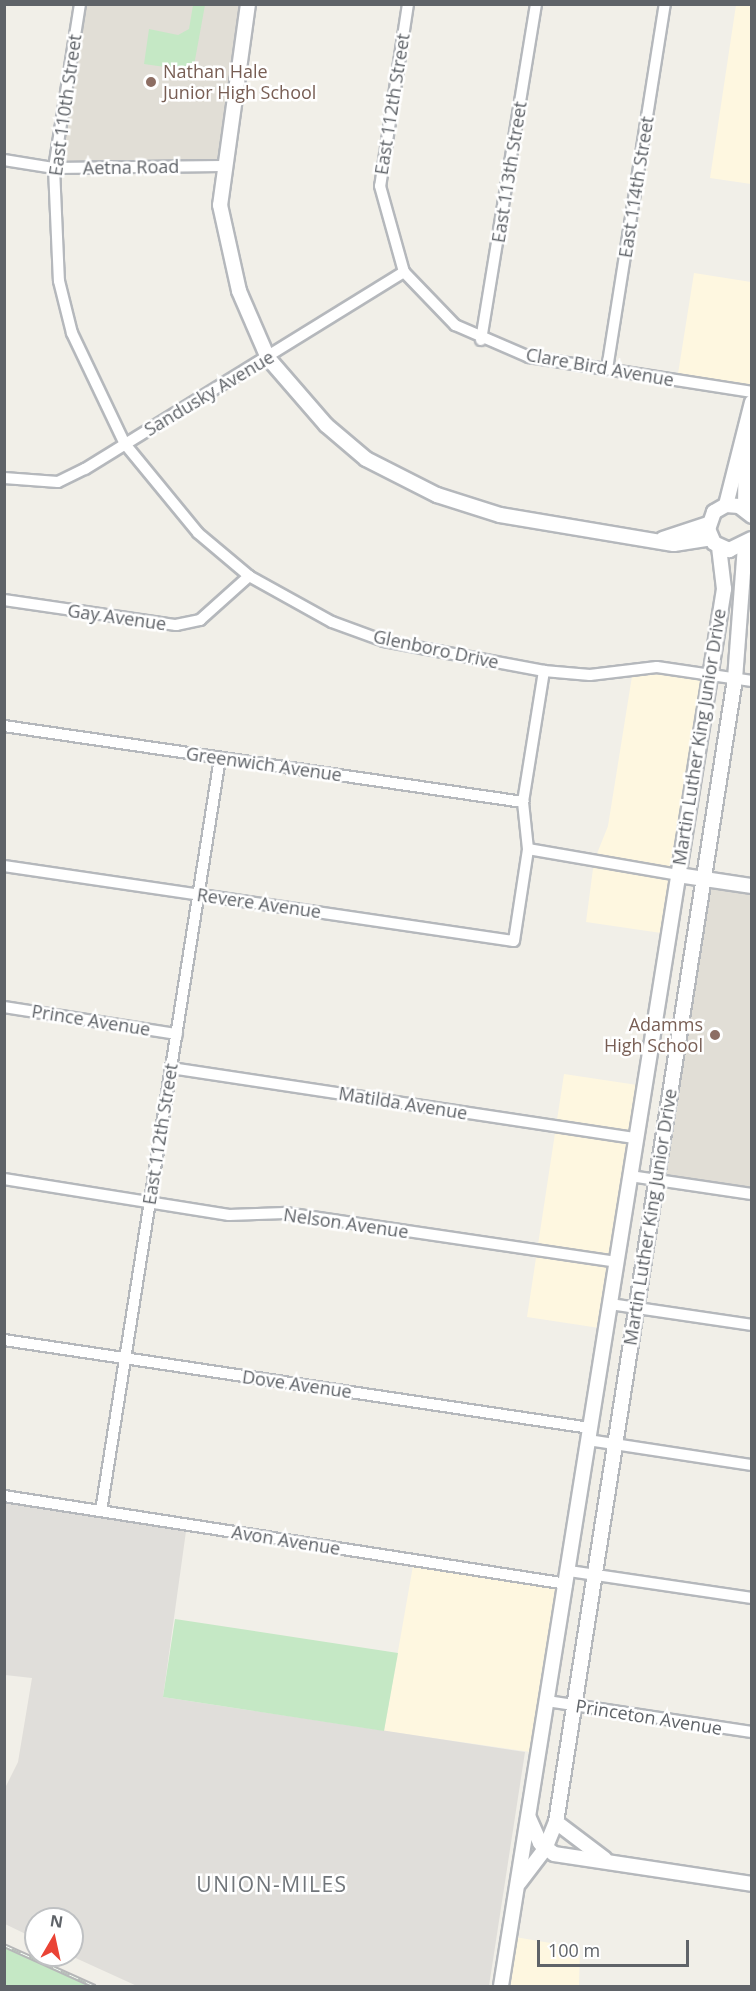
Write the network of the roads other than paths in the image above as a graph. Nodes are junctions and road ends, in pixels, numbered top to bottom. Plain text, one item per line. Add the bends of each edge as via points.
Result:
1 (80, 4) edge
2 (248, 4) edge
3 (408, 4) edge
4 (536, 4) edge
5 (665, 4) edge
6 (4, 160) edge
7 (222, 166) junction
8 (54, 168) junction
9 (404, 272) junction
10 (481, 340) junction
11 (268, 358) junction
12 (607, 369) junction
13 (752, 392) edge
14 (752, 402) edge
15 (746, 425) junction
16 (124, 444) junction
17 (4, 478) edge
18 (726, 505) junction
19 (750, 514) edge
20 (713, 536) junction
21 (748, 542) edge
22 (249, 576) junction
23 (4, 600) edge
24 (544, 671) junction
25 (708, 675) junction
26 (735, 679) junction
27 (752, 681) edge
28 (4, 726) edge
29 (220, 758) junction
30 (523, 802) junction
31 (528, 849) junction
32 (4, 866) edge
33 (678, 875) junction
34 (702, 879) junction
35 (752, 886) edge
36 (199, 894) junction
37 (4, 1007) edge
38 (177, 1034) junction
39 (171, 1068) junction
40 (636, 1138) junction
41 (630, 1176) junction
42 (4, 1179) edge
43 (656, 1180) junction
44 (752, 1194) edge
45 (149, 1202) junction
46 (616, 1262) junction
47 (610, 1304) junction
48 (636, 1308) junction
49 (752, 1325) edge
50 (4, 1340) edge
51 (125, 1359) junction
52 (589, 1434) junction
53 (615, 1444) junction
54 (752, 1465) edge
55 (4, 1496) edge
56 (101, 1511) junction
57 (594, 1574) junction
58 (568, 1577) junction
59 (752, 1598) edge
60 (547, 1701) junction
61 (573, 1705) junction
62 (752, 1732) edge
63 (528, 1816) junction
64 (556, 1822) junction
65 (550, 1851) junction
66 (609, 1862) junction
67 (752, 1884) edge
68 (517, 1887) junction
69 (501, 1986) edge

1 - 8 street, East 110th Street
2 - 7 main road
3 - 9 street, East 112th Street via 380,186
4 - 10 street, East 113th Street
5 - 12 street, East 114th Street
6 - 8 street, Aetna Road
7 - 8 street, Aetna Road
7 - 11 main road via 225,242
8 - 16 street, East 110th Street via 59,281 72,333
9 - 10 street, Clare Bird Avenue via 455,325
9 - 11 street, Sandusky Avenue
10 - 12 street, Clare Bird Avenue via 529,357
11 - 16 street, Sandusky Avenue
11 - 20 main road via 326,425 366,459 428,491 500,514 663,539 674,544
12 - 13 street, Clare Bird Avenue
14 - 15 main road
15 - 18 main road
15 - 19 main road
16 - 17 street, Sandusky Avenue via 57,482
16 - 22 street, Glenboro Drive via 171,506
18 - 19 main road
18 - 20 main road via 714,512
20 - 21 main road
20 - 25 main road, Martin Luther King Junior Drive via 724,589
21 - 26 main road, Martin Luther King Junior Drive
22 - 23 street, Gay Avenue via 200,620 176,625
22 - 24 street, Glenboro Drive via 332,622 384,641
24 - 25 street, Glenboro Drive via 590,675 657,667
24 - 30 street
25 - 26 street
25 - 33 main road, Martin Luther King Junior Drive
26 - 27 street
26 - 34 main road, Martin Luther King Junior Drive
28 - 29 street, Greenwich Avenue
29 - 30 street, Greenwich Avenue
29 - 36 street, East 112th Street
30 - 31 street
31 - 33 street
31 - 36 street, Revere Avenue via 514,940
32 - 36 street, Revere Avenue
33 - 34 main road
33 - 40 main road, Martin Luther King Junior Drive
34 - 35 main road
34 - 43 main road, Martin Luther King Junior Drive
36 - 38 street, East 112th Street
37 - 38 street, Prince Avenue
38 - 39 street, East 112th Street
39 - 40 street, Matilda Avenue
39 - 45 street, East 112th Street
40 - 41 main road, Martin Luther King Junior Drive
41 - 43 street
41 - 46 main road, Martin Luther King Junior Drive
42 - 45 street, Nelson Avenue
43 - 44 street
43 - 48 main road, Martin Luther King Junior Drive
45 - 46 street, Nelson Avenue via 229,1215 285,1213
45 - 51 street, East 112th Street
46 - 47 main road, Martin Luther King Junior Drive
47 - 48 street
47 - 52 main road, Martin Luther King Junior Drive
48 - 49 street
48 - 53 main road, Martin Luther King Junior Drive
50 - 51 street, Dove Avenue
51 - 52 street, Dove Avenue
51 - 56 street, East 112th Street
52 - 53 street, Dove Avenue
52 - 58 main road, Martin Luther King Junior Drive
53 - 54 street, Dove Avenue
53 - 57 main road, Martin Luther King Junior Drive
55 - 56 street, Avon Avenue
56 - 58 street, Avon Avenue
57 - 58 street, Avon Avenue
57 - 59 street, Avon Avenue
57 - 61 main road, Martin Luther King Junior Drive
58 - 60 main road, Martin Luther King Junior Drive
60 - 61 street, Princeton Avenue
60 - 63 main road, Martin Luther King Junior Drive
61 - 62 street, Princeton Avenue
61 - 64 main road, Martin Luther King Junior Drive
63 - 65 main road
63 - 68 main road, Martin Luther King Junior Drive
64 - 65 main road, Martin Luther King Junior Drive
64 - 66 main road
65 - 66 main road
65 - 68 main road
66 - 67 main road
68 - 69 main road, Martin Luther King Junior Drive

